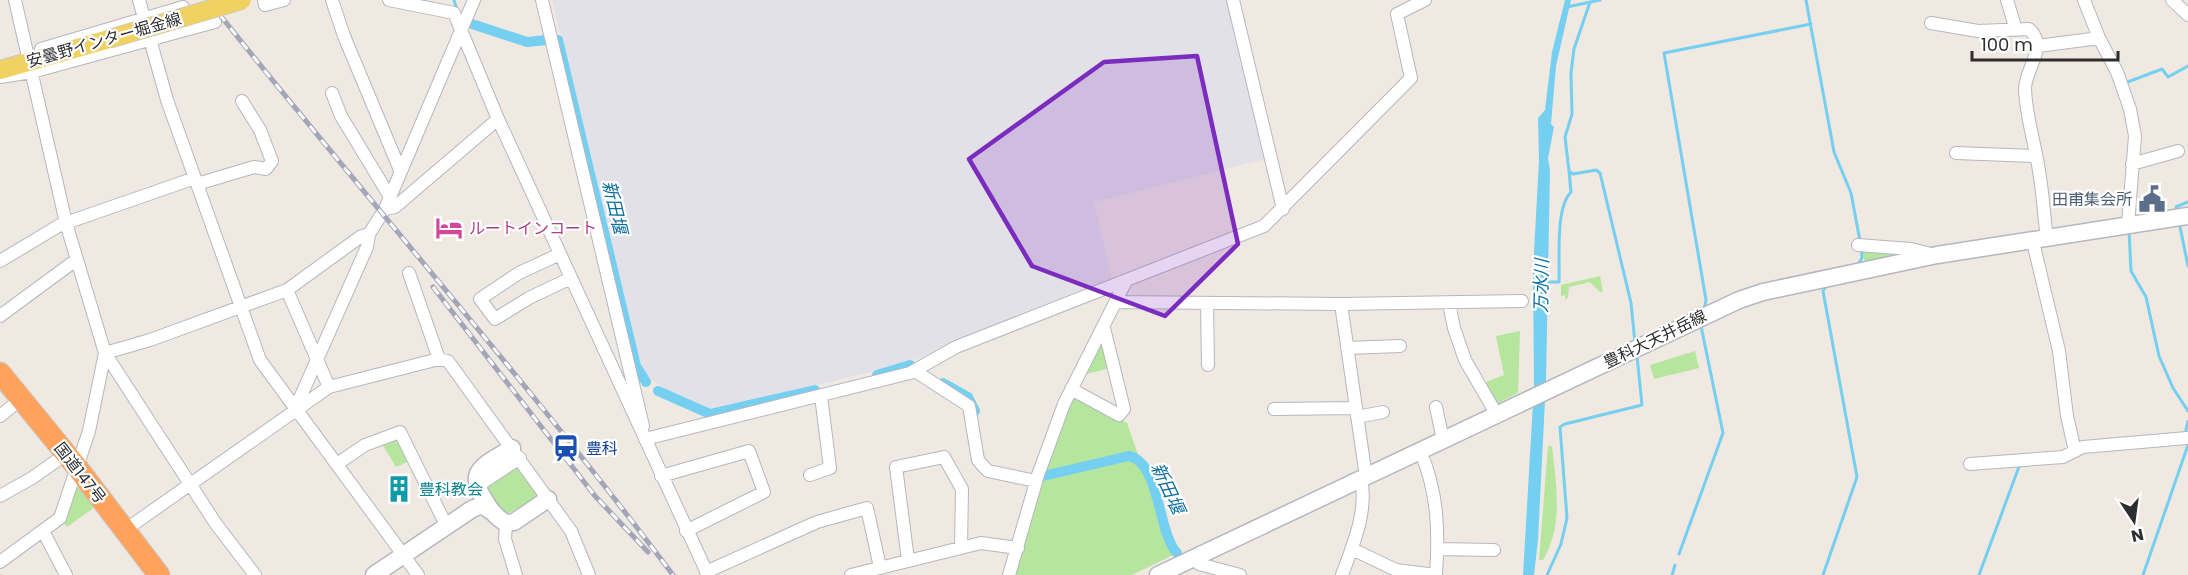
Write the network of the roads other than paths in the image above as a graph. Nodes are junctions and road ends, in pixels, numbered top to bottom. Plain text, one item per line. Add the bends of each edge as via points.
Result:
1 (15, 0) edge
2 (139, 0) edge
3 (242, 0) edge
4 (264, 0) edge
5 (284, 0) edge
6 (332, 0) edge
7 (389, 0) edge
8 (449, 0) edge
9 (474, 0) edge
10 (542, 0) edge
11 (1233, 0) edge
12 (1425, 0) edge
13 (2007, 0) edge
14 (2084, 0) edge
15 (2172, 0) edge
16 (454, 13) junction
17 (2188, 15) edge
18 (144, 18) junction
19 (215, 22) dead end
20 (1931, 23) dead end
21 (189, 29) junction
22 (2016, 30) junction
23 (460, 32) junction
24 (2099, 38) junction
25 (150, 39) junction
26 (2038, 46) junction
27 (0, 62) edge
28 (30, 62) junction
29 (0, 70) edge
30 (0, 77) edge
31 (332, 93) dead end
32 (242, 101) dead end
33 (498, 119) junction
34 (2178, 151) dead end
35 (1956, 153) dead end
36 (2036, 156) junction
37 (2132, 164) junction
38 (400, 170) junction
39 (196, 181) junction
40 (390, 197) junction
41 (385, 209) junction
42 (1283, 209) junction
43 (2186, 214) edge
44 (66, 223) junction
45 (2128, 225) junction
46 (369, 234) junction
47 (2040, 241) junction
48 (1858, 245) dead end
49 (560, 254) junction
50 (1937, 255) junction
51 (76, 260) junction
52 (0, 261) edge
53 (409, 273) dead end
54 (571, 278) junction
55 (1126, 281) junction
56 (287, 290) junction
57 (1522, 301) dead end
58 (1118, 302) junction
59 (1207, 303) junction
60 (1449, 303) junction
61 (1341, 304) junction
62 (239, 308) junction
63 (0, 316) edge
64 (1104, 328) junction
65 (1400, 346) dead end
66 (1347, 348) junction
67 (105, 353) junction
68 (439, 359) junction
69 (317, 363) junction
70 (1208, 365) dead end
71 (915, 371) junction
72 (0, 373) edge
73 (329, 387) junction
74 (1071, 389) junction
75 (821, 396) junction
76 (21, 399) junction
77 (1436, 407) dead end
78 (296, 408) junction
79 (1274, 409) dead end
80 (1383, 412) dead end
81 (1357, 413) junction
82 (1497, 414) junction
83 (0, 416) edge
84 (2187, 438) edge
85 (645, 439) junction
86 (1443, 440) junction
87 (1420, 451) junction
88 (2075, 451) junction
89 (516, 453) junction
90 (71, 460) junction
91 (337, 464) junction
92 (1970, 464) dead end
93 (662, 476) junction
94 (810, 476) dead end
95 (1364, 478) junction
96 (1036, 481) junction
97 (189, 484) junction
98 (476, 487) junction
99 (0, 496) edge
100 (548, 499) junction
101 (472, 509) junction
102 (492, 512) junction
103 (506, 523) junction
104 (447, 526) junction
105 (125, 530) junction
106 (43, 531) junction
107 (686, 531) junction
108 (962, 547) junction
109 (1018, 548) junction
110 (1352, 549) junction
111 (1438, 549) junction
112 (1494, 550) dead end
113 (404, 555) junction
114 (908, 560) junction
115 (0, 562) edge
116 (1199, 565) edge
117 (880, 567) junction
118 (866, 573) edge
119 (707, 574) edge
120 (66, 575) edge
121 (159, 575) edge
122 (255, 575) edge
123 (374, 575) edge
124 (418, 575) edge
125 (516, 575) edge
126 (589, 575) edge
127 (851, 575) edge
128 (1009, 575) edge
129 (1158, 575) edge
130 (1240, 575) edge
131 (1342, 575) edge
132 (1436, 575) edge

1 - 28 street
2 - 18 street
3 - 28 main road, 安曇野インター堀金線, bridge
4 - 5 street via 265,5
6 - 38 street
7 - 16 street
8 - 16 street
9 - 23 street
10 - 85 street via 641,408
11 - 42 street
12 - 42 street via 1397,14 1411,78
13 - 22 street
14 - 24 street
15 - 17 street
16 - 23 street
18 - 21 street via 183,7
18 - 25 street
18 - 28 street
19 - 21 street
20 - 22 street via 1977,31
21 - 25 street
22 - 26 street via 2029,29
23 - 33 street
23 - 38 street
24 - 26 street
24 - 37 street via 2130,109 2135,136
25 - 28 street
25 - 39 street
26 - 36 street via 2025,86
27 - 28 street
28 - 29 main road, 安曇野インター堀金線
28 - 30 street
28 - 44 street
31 - 40 street via 341,116
32 - 39 street via 260,130 272,161 266,170 254,167
33 - 41 street via 395,207
33 - 49 street
34 - 37 street
35 - 36 street
36 - 47 street
37 - 45 street
38 - 40 street
39 - 44 street
39 - 62 street
40 - 41 street
41 - 46 street
42 - 55 street via 1264,226
43 - 45 main road, 豊科大天井岳線
44 - 51 street
44 - 52 street
45 - 47 main road, 豊科大天井岳線
46 - 56 street
46 - 69 street via 367,247
47 - 50 main road, 豊科大天井岳線
47 - 88 street
48 - 50 street
49 - 54 street
49 - 54 street via 519,273 480,299 495,319
50 - 82 main road, 豊科大天井岳線 via 1739,300
51 - 63 street
51 - 67 street
53 - 68 street
54 - 85 street
55 - 58 street
55 - 71 street via 956,347
56 - 62 street
56 - 69 street
57 - 60 street
58 - 59 street
58 - 64 street
59 - 61 street
59 - 70 street
60 - 61 street
60 - 82 street via 1465,360
61 - 66 street
62 - 67 street
62 - 78 street via 260,360
64 - 74 street
64 - 74 street via 1124,409 1119,414
65 - 66 street
66 - 81 street
67 - 90 street via 89,431
67 - 97 street
68 - 73 street
68 - 89 street via 448,361
69 - 73 street
69 - 78 street
71 - 75 street
71 - 96 street via 969,405 978,460 987,471
72 - 76 highway, 国道147号
73 - 78 street
74 - 96 street
75 - 85 street
75 - 94 street via 831,468
76 - 83 street
76 - 90 highway, 国道147号
77 - 86 street
78 - 91 street
78 - 97 street
79 - 81 street
80 - 81 street
81 - 95 street
82 - 86 main road, 豊科大天井岳線
84 - 88 street via 2083,447
85 - 93 street
86 - 87 main road, 豊科大天井岳線
87 - 95 main road, 豊科大天井岳線
87 - 111 street via 1429,472 1438,523
88 - 92 street via 2063,457
89 - 98 main road via 478,470
89 - 100 street
90 - 99 street
90 - 105 highway, 国道147号
90 - 106 street via 60,518
91 - 104 street via 365,445 400,432
91 - 113 street
93 - 107 street
93 - 107 street via 749,451 764,492
95 - 110 street
95 - 116 main road, 豊科大天井岳線
96 - 109 street
97 - 105 street
97 - 122 street
98 - 101 main road via 478,499
98 - 102 main road
100 - 103 main road via 514,522
100 - 126 street via 571,531
101 - 102 main road via 482,505
101 - 104 main road
102 - 103 main road
103 - 125 street via 505,539
104 - 113 main road
105 - 121 highway, 国道147号
106 - 115 street
106 - 120 street
107 - 119 street
108 - 109 street via 981,543
108 - 114 street
108 - 114 street via 962,489 944,457 896,467
109 - 128 street
110 - 131 street
110 - 132 street via 1396,570
111 - 112 street
111 - 132 street
113 - 123 main road
113 - 124 street
114 - 117 street
116 - 129 main road, 豊科大天井岳線
116 - 130 street
117 - 118 street
117 - 119 street via 867,508 817,522
118 - 127 street

